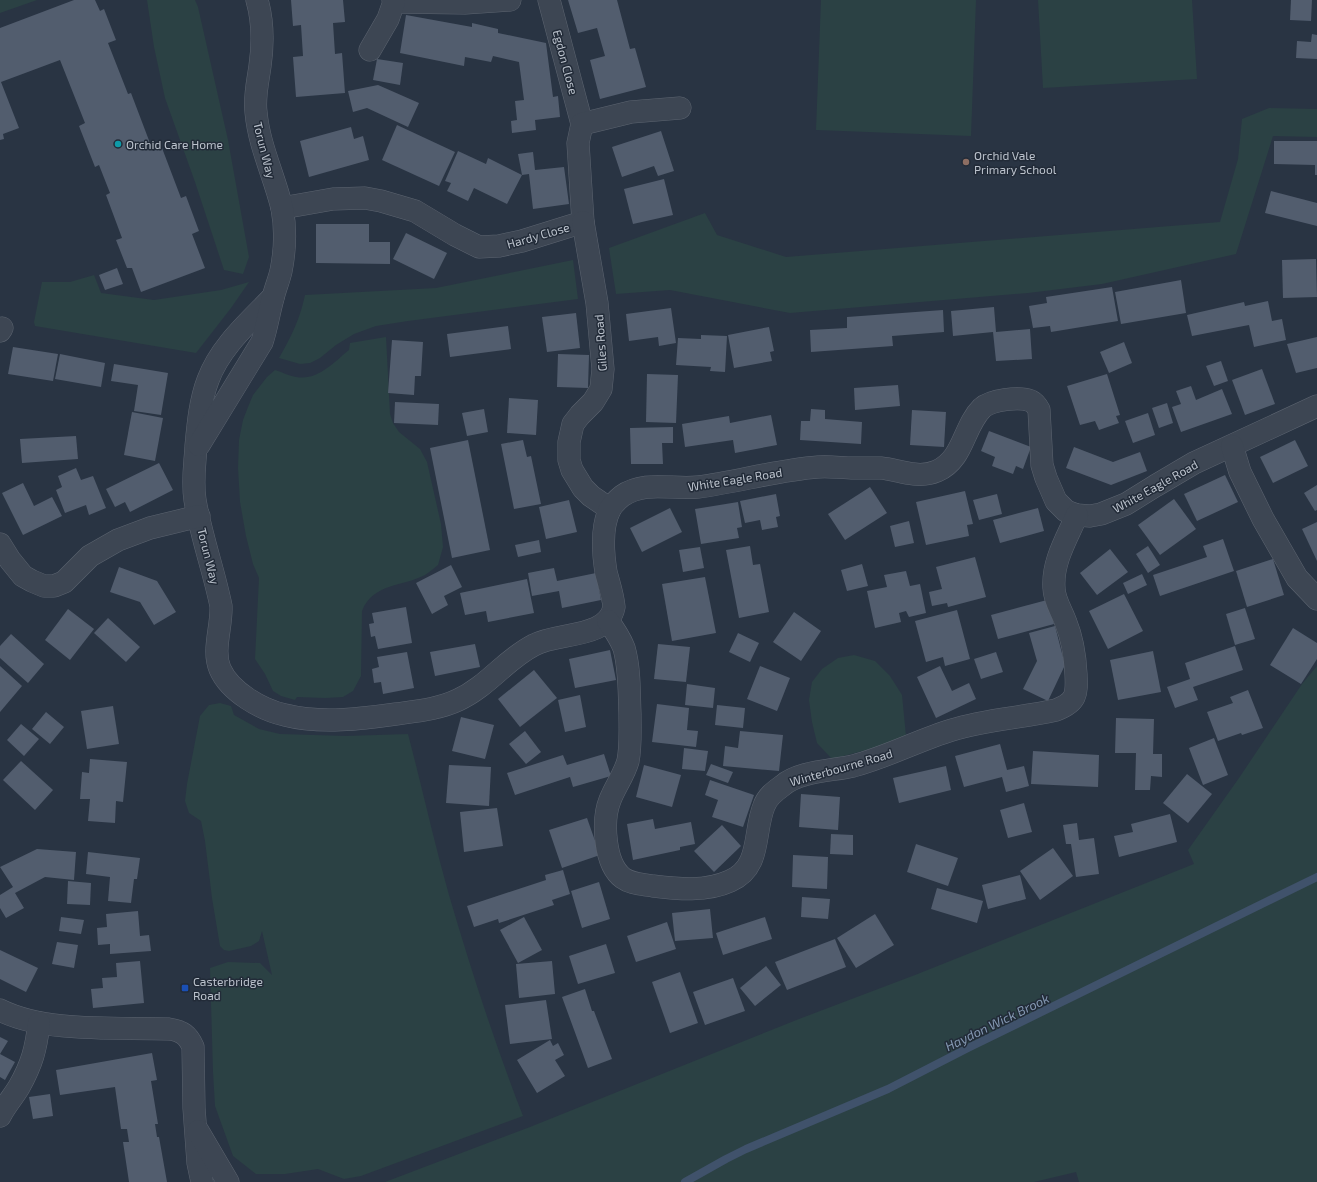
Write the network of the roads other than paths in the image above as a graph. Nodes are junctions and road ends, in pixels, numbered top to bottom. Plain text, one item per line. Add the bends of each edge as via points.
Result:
1 (257, 0) edge
2 (510, 0) edge
3 (549, 0) edge
4 (394, 1) edge
5 (370, 50) dead end
6 (680, 108) dead end
7 (582, 124) junction
8 (282, 208) junction
9 (583, 222) junction
10 (1317, 406) edge
11 (1232, 446) junction
12 (610, 509) junction
13 (1077, 515) junction
14 (198, 516) junction
15 (0, 544) edge
16 (1317, 599) edge
17 (608, 621) junction
18 (0, 1010) edge
19 (39, 1023) junction
20 (0, 1116) edge
21 (196, 1127) junction
22 (202, 1182) edge
23 (228, 1182) edge

1 - 8 street, Torun Way via 262,32 256,110 260,140
2 - 4 street
3 - 7 street, Egdon Close
4 - 5 street via 388,19
6 - 7 street via 631,112
7 - 9 street, Hardy Close via 578,143
8 - 9 street, Hardy Close via 333,198 381,201 415,211 479,247 522,241
8 - 14 street, Torun Way via 285,229 281,272 262,342 196,449 194,486
9 - 12 street, Giles Road via 597,303 603,369 601,389 573,424 569,460 582,488
10 - 11 street, White Eagle Road
11 - 13 street, White Eagle Road via 1194,464 1126,504 1101,514
11 - 16 street via 1240,472 1263,519 1297,578
12 - 13 street, White Eagle Road via 625,494 642,487 699,487 775,472 818,467 882,468 913,474 929,474 951,462 958,453 976,414 983,407 1006,399 1019,399 1031,401 1038,410 1042,466 1056,501 1066,511
12 - 17 street, White Eagle Road via 605,525 604,542 606,571 614,607
13 - 17 street, Winterbourne Road via 1058,560 1054,588 1075,652 1075,693 1071,703 1056,710 952,730 887,756 784,783 763,807 756,850 747,867 732,880 706,888 667,888 628,881 615,871 606,832 607,811 628,762 629,675 623,647
14 - 15 street via 150,528 118,540 90,556 64,582 54,586 44,586 23,576
14 - 17 street, Torun Way via 220,606 217,646 218,662 224,676 251,701 285,716 368,718 438,707 459,700 479,688 515,656 534,644 589,631
18 - 19 street
19 - 20 street via 36,1049 30,1064
19 - 21 street via 169,1029 187,1036 193,1047
21 - 22 street
21 - 23 street

